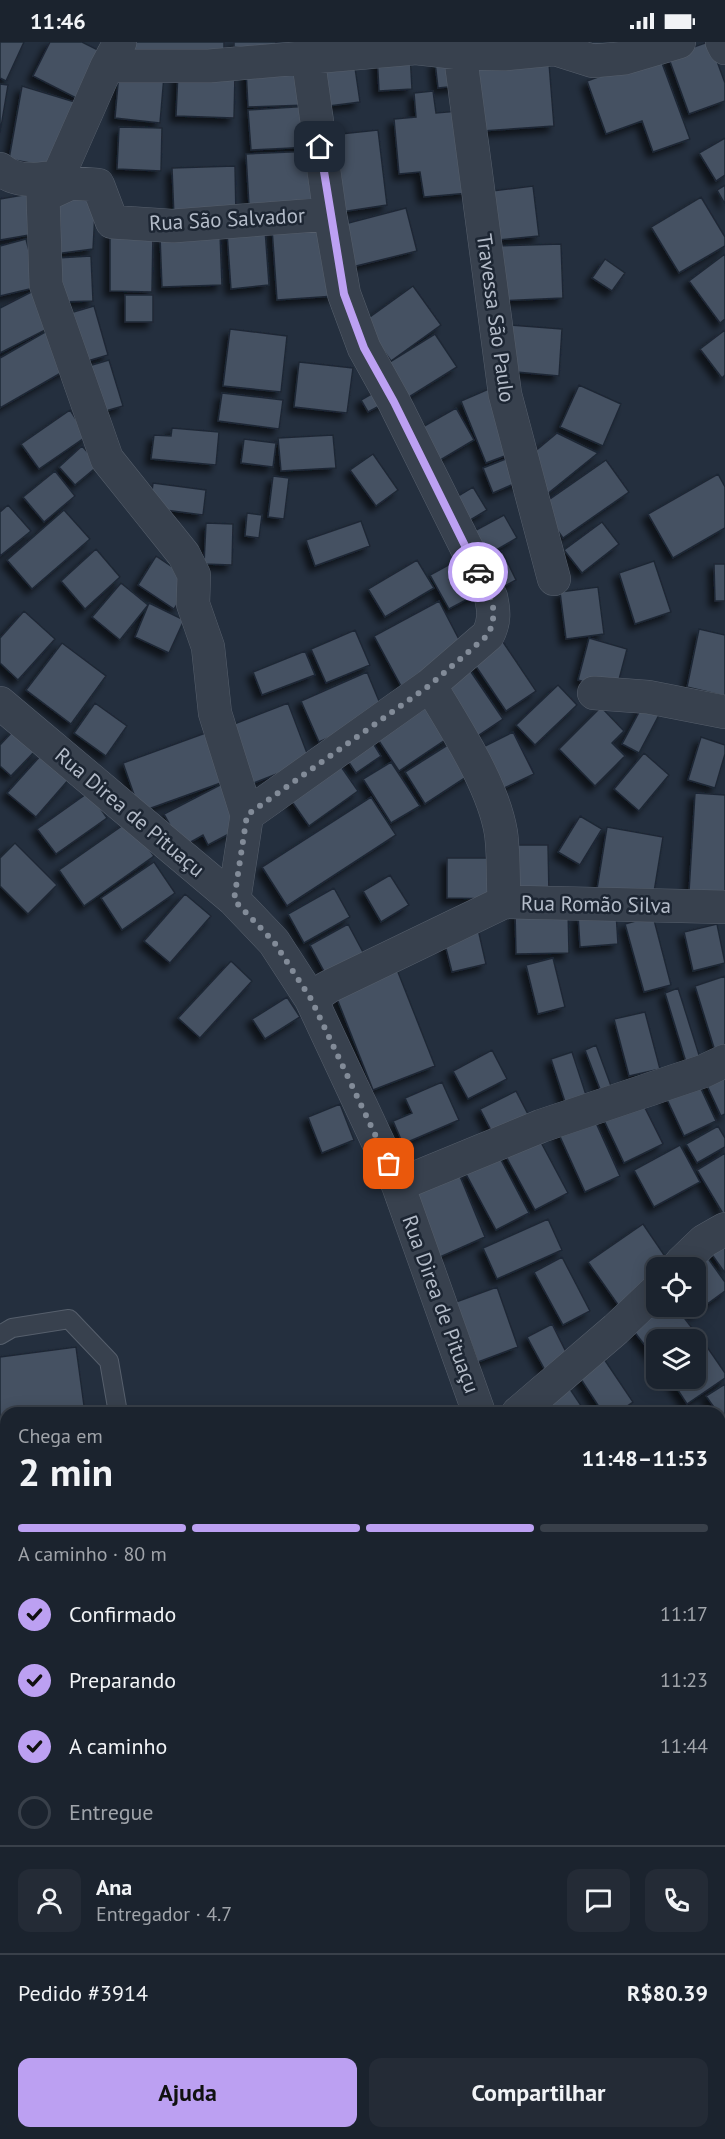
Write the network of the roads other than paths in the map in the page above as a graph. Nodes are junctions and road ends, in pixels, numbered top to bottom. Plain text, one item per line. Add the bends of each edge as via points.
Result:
1 (679, 42) edge
2 (722, 42) edge
3 (725, 48) edge
4 (459, 53) junction
5 (114, 54) edge
6 (308, 58) junction
7 (0, 170) edge
8 (51, 186) junction
9 (330, 214) junction
10 (554, 579) dead end
11 (430, 685) junction
12 (594, 693) dead end
13 (0, 704) edge
14 (725, 712) edge
15 (247, 815) junction
16 (234, 900) junction
17 (504, 902) junction
18 (725, 908) edge
19 (311, 999) junction
20 (725, 1061) edge
21 (398, 1185) junction
22 (725, 1229) edge
23 (687, 1257) edge
24 (646, 1300) edge
25 (0, 1335) edge
26 (117, 1407) edge
27 (477, 1407) edge
28 (525, 1407) edge

1 - 4 street via 625,58 593,61 555,49
2 - 3 street
4 - 6 street via 416,48
4 - 10 street, Travessa São Paulo via 505,394
5 - 6 street via 209,66
5 - 8 street
6 - 9 street
7 - 8 street via 21,181
8 - 9 street, Rua São Salvador via 98,185 112,222 163,225
8 - 15 street via 46,285 107,459 184,555 194,575 193,604 208,647 214,713
9 - 11 street via 344,294 364,348 491,597 495,612 488,635
11 - 15 street
11 - 17 street via 472,757 492,802 501,833
12 - 14 street via 648,697
13 - 16 street, Rua Direa de Pituaçu
15 - 16 street
16 - 19 street, Rua Direa de Pituaçu via 274,942
17 - 18 street, Rua Romão Silva
17 - 19 street, Rua Romão Silva via 328,987
19 - 21 street, Rua Direa de Pituaçu
20 - 21 street via 541,1126
21 - 27 street, Rua Direa de Pituaçu
22 - 23 street
24 - 28 street
25 - 26 lane via 12,1328 69,1319 109,1361

